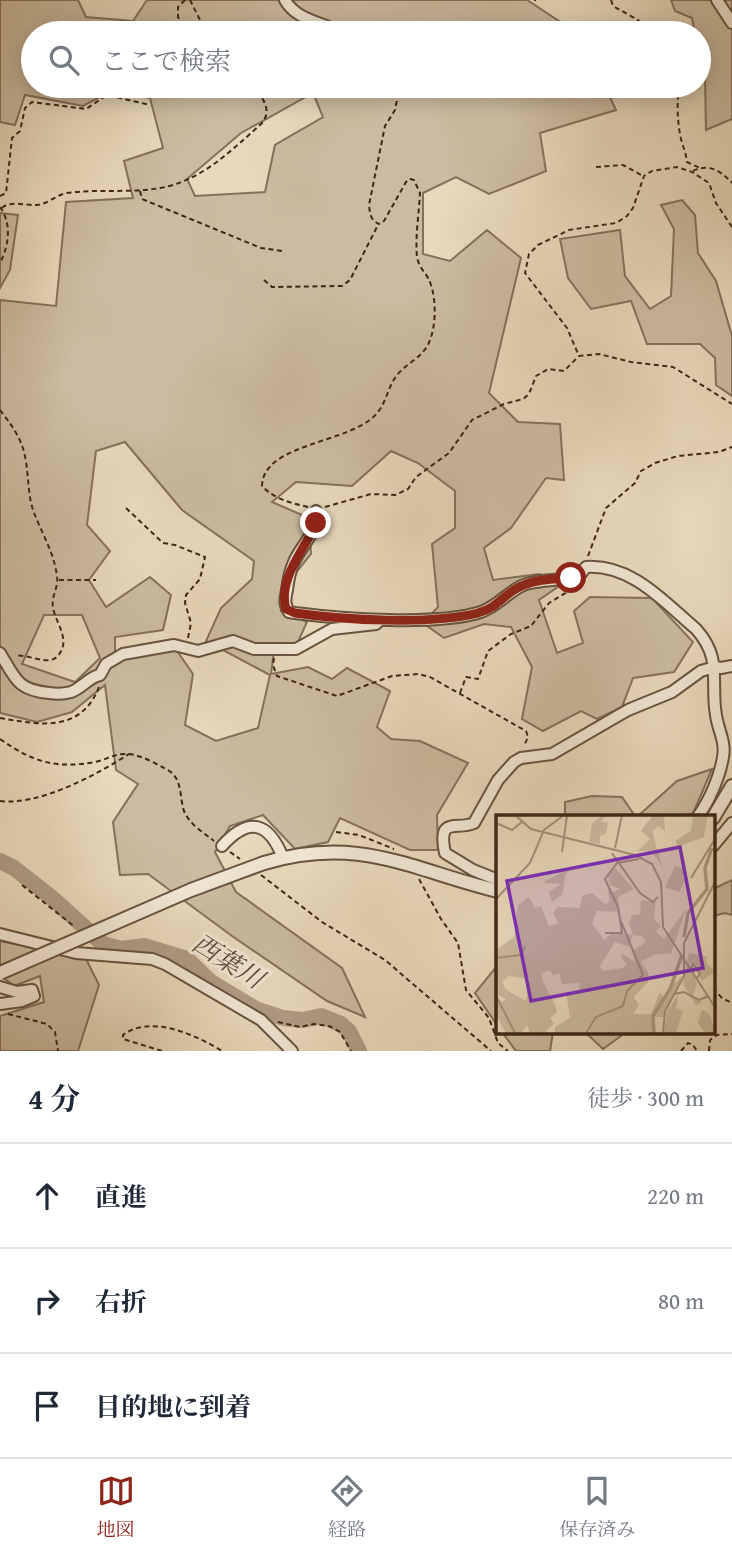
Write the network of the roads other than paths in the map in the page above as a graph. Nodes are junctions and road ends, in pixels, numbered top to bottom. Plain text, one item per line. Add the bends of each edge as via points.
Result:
1 (285, 0) edge
2 (717, 0) edge
3 (314, 21) edge
4 (732, 23) edge
5 (316, 511) road end
6 (381, 618) junction
7 (3, 657) edge
8 (732, 666) edge
9 (715, 667) junction
10 (732, 786) edge
11 (699, 815) edge
12 (714, 816) edge
13 (732, 823) edge
14 (714, 845) edge
15 (222, 846) road end
16 (283, 858) junction
17 (496, 879) edge
18 (496, 890) edge
19 (0, 934) edge
20 (0, 973) edge
21 (0, 987) edge
22 (3, 1009) edge
23 (292, 1051) edge

1 - 3 street via 298,15
2 - 4 street
5 - 6 street via 312,534 289,576 286,609 316,616
6 - 7 street via 376,624 332,629 296,649 254,649 233,641 198,651 174,645 123,654 85,685 58,694 27,690
6 - 9 street via 452,618 479,612 497,606 523,585 604,568 634,576 696,629 705,639
8 - 9 street
9 - 11 street via 716,716 724,755
9 - 17 street via 552,754 514,762 498,780 474,823 454,824 445,831 443,843 445,853
10 - 12 street
13 - 14 street
15 - 16 street via 240,830 259,828 272,834
16 - 18 street via 326,851 373,855
16 - 20 street, bridge via 191,890
19 - 23 street via 76,953 165,964 261,1020
21 - 22 street via 10,992 32,990 34,996

